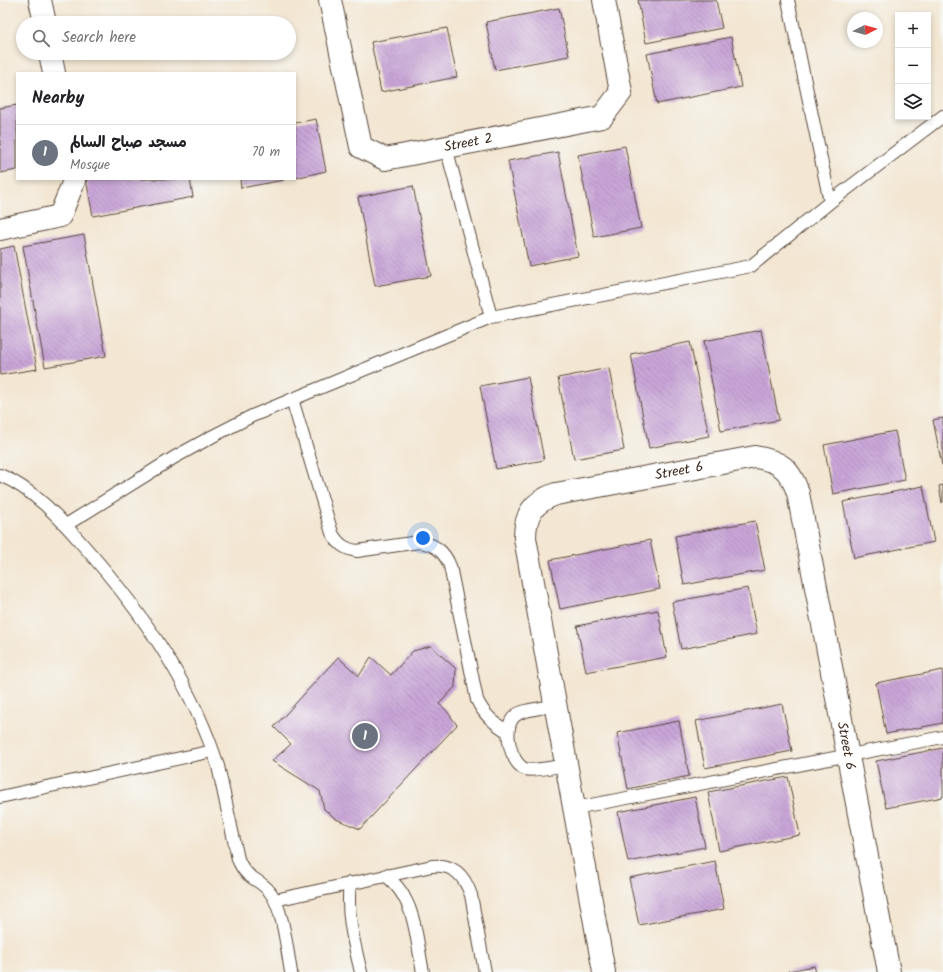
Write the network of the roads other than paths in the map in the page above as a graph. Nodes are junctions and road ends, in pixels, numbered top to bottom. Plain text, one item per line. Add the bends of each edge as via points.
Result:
1 (40, 0) edge
2 (330, 0) edge
3 (604, 0) edge
4 (788, 0) edge
5 (43, 16) edge
6 (51, 60) edge
7 (54, 72) edge
8 (943, 116) edge
9 (446, 147) junction
10 (74, 180) edge
11 (830, 202) junction
12 (0, 229) edge
13 (492, 317) junction
14 (292, 399) junction
15 (0, 475) edge
16 (66, 525) junction
17 (556, 705) junction
18 (508, 732) junction
19 (943, 737) edge
20 (213, 751) junction
21 (848, 756) junction
22 (567, 764) junction
23 (0, 797) edge
24 (575, 808) junction
25 (386, 876) junction
26 (350, 884) junction
27 (275, 900) junction
28 (291, 972) edge
29 (360, 972) edge
30 (423, 972) edge
31 (485, 972) edge
32 (604, 972) edge
33 (889, 972) edge

1 - 5 street
2 - 9 street, Street 2 via 361,147 385,159
3 - 9 street, Street 2 via 621,92 602,117
4 - 11 lane
6 - 7 street
8 - 11 lane
9 - 13 lane
10 - 12 street via 60,216
11 - 13 lane via 751,266
13 - 14 lane
14 - 16 lane via 252,416 168,461
14 - 18 lane via 336,540 349,550 357,551 418,542 427,543 442,551 447,558 477,700 486,715
15 - 16 lane via 32,495
16 - 20 lane via 142,618 189,698
17 - 18 lane via 515,715 508,726
17 - 21 street, Street 6 via 525,538 528,515 535,505 556,494 755,457 770,459 783,466 793,478 798,493
17 - 22 street, Street 6
18 - 22 lane via 514,761 526,770
19 - 21 lane
20 - 23 lane
20 - 27 lane via 241,868 264,886
21 - 24 lane
21 - 33 street, Street 6
22 - 24 street, Street 6
24 - 32 street, Street 6
25 - 26 lane
25 - 30 lane via 405,897
25 - 31 lane via 440,865 459,873 467,883 471,895
26 - 27 lane
26 - 29 lane via 348,909
27 - 28 lane

